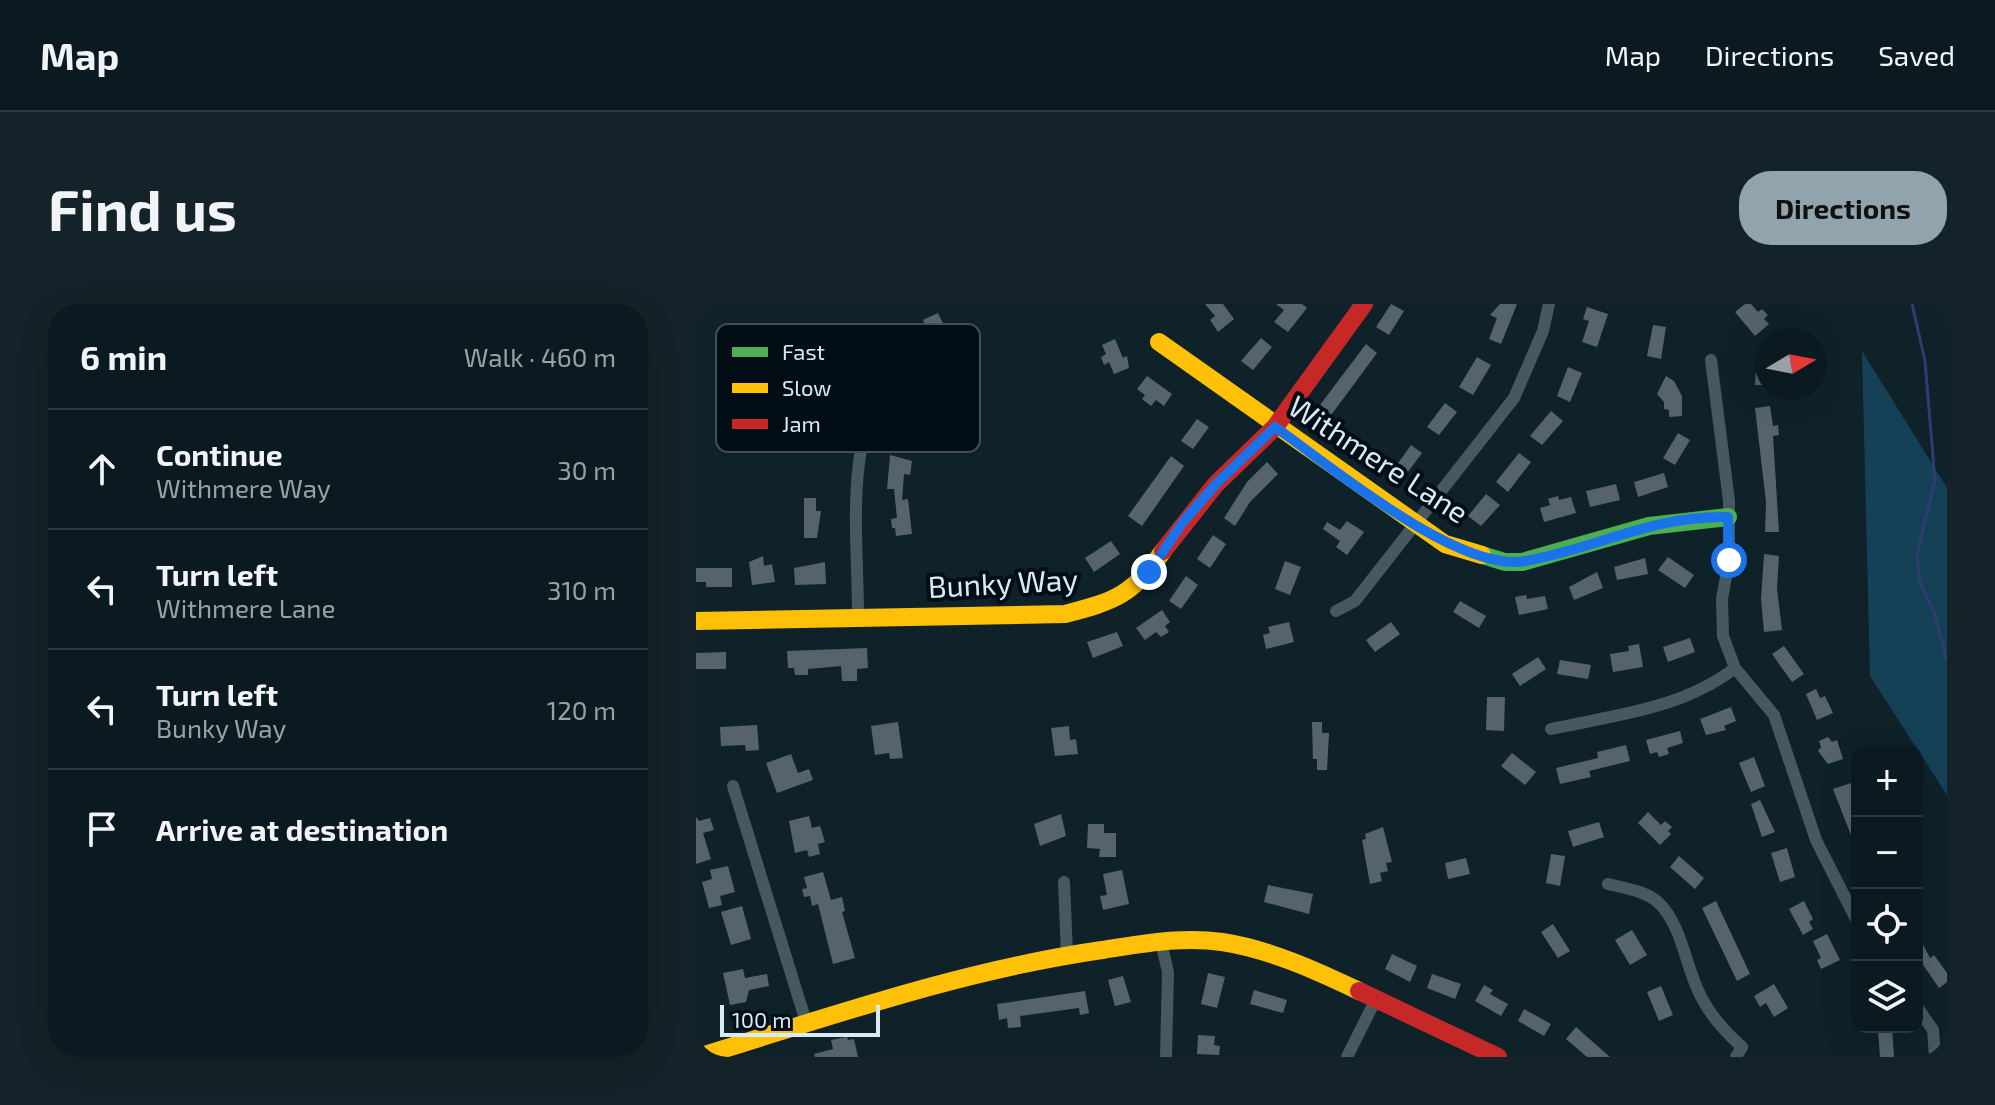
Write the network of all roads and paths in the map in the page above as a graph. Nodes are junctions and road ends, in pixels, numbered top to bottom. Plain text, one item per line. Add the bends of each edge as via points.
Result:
1 (1364, 304) edge
2 (1549, 304) edge
3 (1159, 342) dead end
4 (1711, 360) dead end
5 (1275, 427) junction
6 (859, 452) edge
7 (1728, 517) junction
8 (1415, 525) junction
9 (1336, 611) dead end
10 (858, 616) junction
11 (696, 621) edge
12 (1735, 668) junction
13 (1551, 729) dead end
14 (733, 786) dead end
15 (1064, 882) dead end
16 (1608, 884) dead end
17 (1851, 909) edge
18 (1161, 942) junction
19 (1067, 955) junction
20 (1375, 1001) junction
21 (1923, 1016) edge
22 (807, 1025) junction
23 (732, 1053) edge
24 (698, 1057) edge
25 (1166, 1057) edge
26 (1347, 1057) edge
27 (1498, 1057) edge
28 (1736, 1057) edge
29 (1935, 1057) edge

1 - 5 street, Bunky Way
2 - 8 street via 1514,398
3 - 5 street, Withmere Lane
4 - 7 street
5 - 8 street, Withmere Lane
5 - 10 street, Bunky Way via 1216,484 1149,572 1117,600 1065,614
6 - 10 street
7 - 8 street, Withmere Lane via 1664,522 1522,562 1445,544
7 - 12 street via 1722,619
8 - 9 street via 1355,601
10 - 11 street, Bunky Way
12 - 13 street via 1714,684 1660,706
12 - 17 street via 1774,715 1816,840
14 - 22 street
15 - 19 street
16 - 28 street via 1659,903 1673,924 1698,991 1742,1047
18 - 19 street
18 - 20 street via 1198,939 1253,949 1334,979
18 - 25 street via 1168,972
19 - 22 street via 975,973
20 - 26 street
20 - 27 street
21 - 29 street via 1933,1030
22 - 23 street
23 - 24 street

